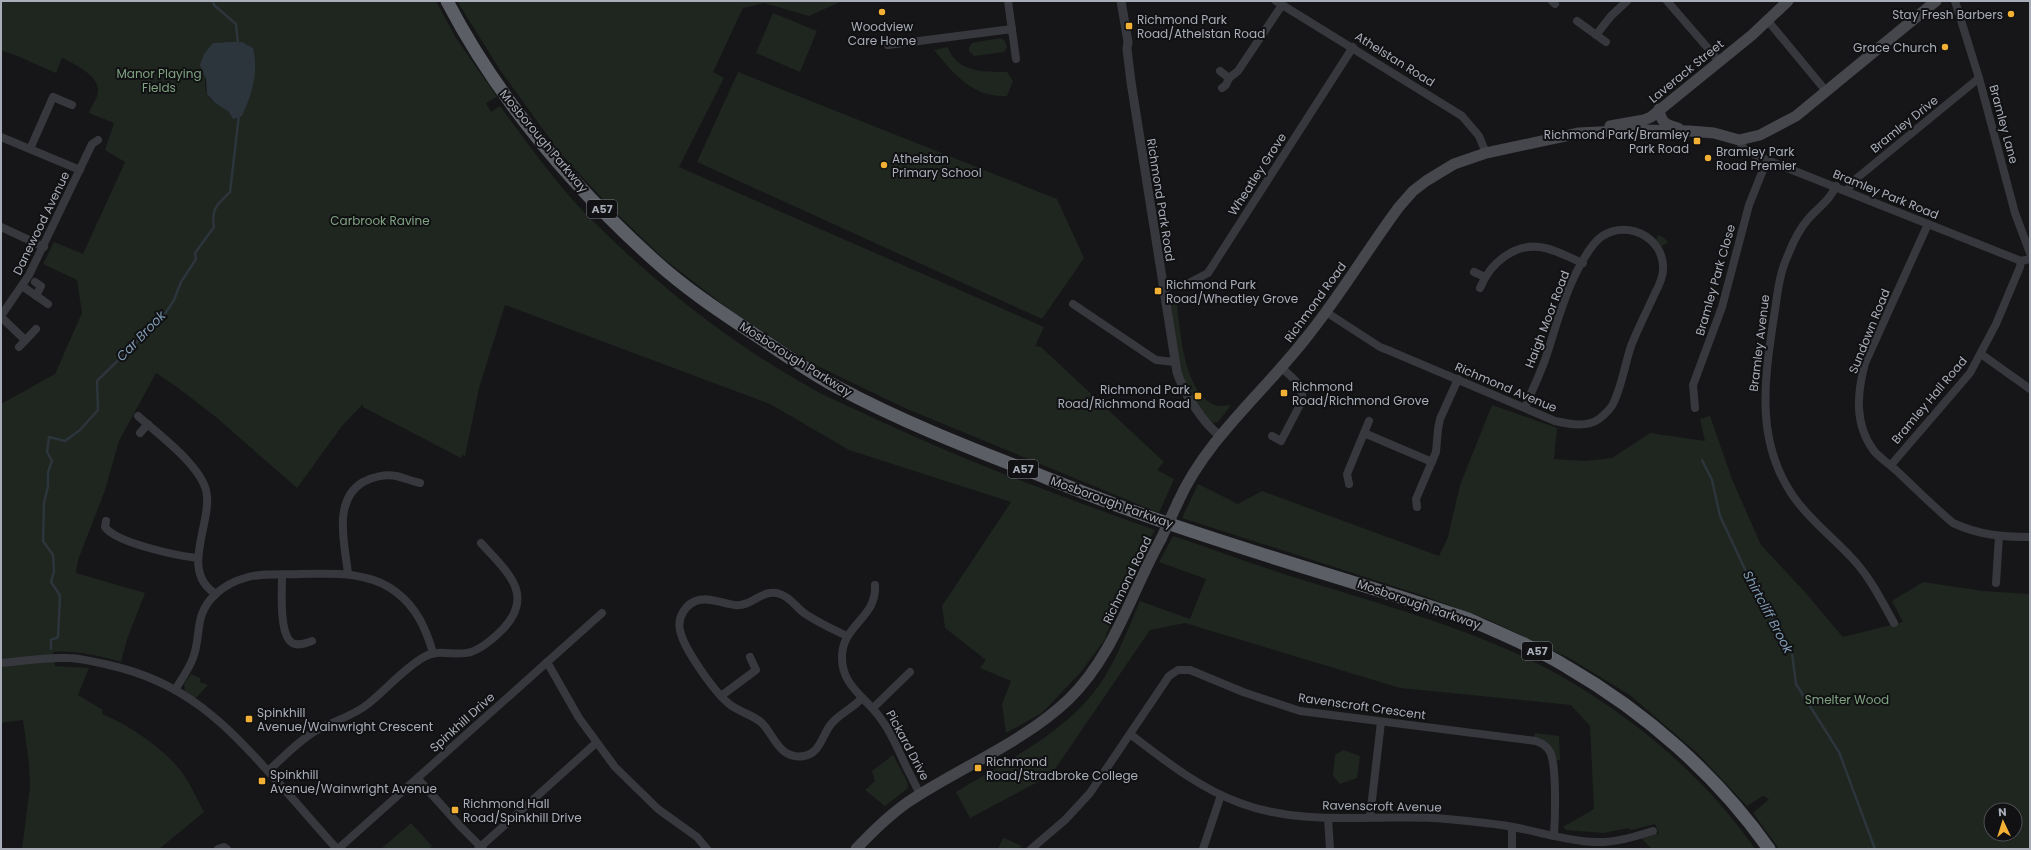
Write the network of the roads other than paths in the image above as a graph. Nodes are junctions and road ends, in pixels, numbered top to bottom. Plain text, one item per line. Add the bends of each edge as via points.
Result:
1 (447, 1) edge
2 (1008, 1) edge
3 (1121, 1) edge
4 (1627, 1) edge
5 (1667, 1) edge
6 (1788, 1) edge
7 (1936, 1) edge
8 (1955, 1) edge
9 (1279, 3) edge
10 (1577, 21) dead end
11 (1768, 21) junction
12 (1012, 29) junction
13 (1596, 35) junction
14 (1606, 42) dead end
15 (888, 45) dead end
16 (1353, 47) junction
17 (1016, 59) dead end
18 (1719, 61) junction
19 (1220, 71) dead end
20 (1229, 78) junction
21 (1980, 78) junction
22 (1222, 88) dead end
23 (1826, 91) junction
24 (72, 105) dead end
25 (1659, 109) junction
26 (1690, 131) junction
27 (1587, 132) junction
28 (1, 137) edge
29 (98, 140) dead end
30 (1739, 140) junction
31 (30, 149) junction
32 (1486, 153) junction
33 (1767, 160) junction
34 (80, 170) junction
35 (1836, 186) junction
36 (1846, 191) junction
37 (1928, 224) junction
38 (1, 227) edge
39 (1640, 233) joint
40 (44, 247) junction
41 (2030, 253) edge
42 (2030, 259) edge
43 (2021, 261) junction
44 (1582, 263) junction
45 (1474, 272) dead end
46 (1484, 277) junction
47 (35, 282) dead end
48 (22, 286) junction
49 (1163, 288) junction
50 (1480, 288) dead end
51 (36, 296) junction
52 (48, 304) dead end
53 (1073, 304) dead end
54 (1326, 312) junction
55 (1, 316) edge
56 (36, 329) dead end
57 (26, 340) junction
58 (19, 347) dead end
59 (1981, 354) junction
60 (1174, 362) junction
61 (1281, 367) junction
62 (1458, 379) junction
63 (2030, 389) edge
64 (1525, 407) junction
65 (1695, 408) dead end
66 (138, 416) dead end
67 (1369, 422) dead end
68 (148, 424) junction
69 (140, 433) dead end
70 (1364, 433) junction
71 (1220, 436) junction
72 (1272, 436) dead end
73 (1432, 462) junction
74 (1891, 465) junction
75 (420, 484) dead end
76 (1349, 484) dead end
77 (1417, 507) dead end
78 (106, 522) dead end
79 (1999, 536) junction
80 (2030, 537) edge
81 (481, 543) dead end
82 (198, 558) junction
83 (282, 574) junction
84 (348, 574) junction
85 (1996, 583) dead end
86 (875, 585) dead end
87 (216, 594) junction
88 (602, 613) dead end
89 (1894, 623) dead end
90 (847, 636) junction
91 (312, 641) dead end
92 (433, 653) junction
93 (750, 658) dead end
94 (547, 662) junction
95 (1, 663) edge
96 (910, 672) dead end
97 (175, 690) junction
98 (720, 696) junction
99 (862, 698) junction
100 (873, 708) junction
101 (1381, 722) junction
102 (1130, 734) junction
103 (596, 743) junction
104 (268, 771) junction
105 (418, 779) junction
106 (920, 795) junction
107 (1221, 795) junction
108 (1370, 817) junction
109 (1328, 818) junction
110 (1512, 827) junction
111 (1653, 831) dead end
112 (1554, 836) junction
113 (1593, 846) edge
114 (481, 848) edge
115 (218, 849) edge
116 (227, 849) edge
117 (337, 849) edge
118 (707, 849) edge
119 (856, 849) edge
120 (1031, 849) edge
121 (1203, 849) edge
122 (1330, 849) edge
123 (1512, 849) edge
124 (1769, 849) edge

1 - 124 highway, Mosborough Parkway / A57 via 480,60 513,107 561,165 605,212 656,261 711,304 801,365 834,386 883,410 987,455 1129,510 1468,619 1520,642 1567,666 1609,693 1651,725 1722,790 1752,824
2 - 12 street
3 - 49 street, Richmond Park Road
4 - 13 street
5 - 18 street
6 - 11 main road, Laverack Street
7 - 23 main road, Richmond Road
8 - 21 street, Bramley Lane
9 - 16 street, Athelstan Road
9 - 20 street via 1238,71
10 - 13 street
11 - 18 main road, Laverack Street
11 - 23 street
12 - 15 street
12 - 17 street
13 - 14 street
16 - 32 street, Athelstan Road via 1462,116 1479,136
16 - 49 street, Wheatley Grove via 1208,273 1189,283
18 - 25 main road, Laverack Street
19 - 20 street
20 - 22 street
21 - 36 street, Bramley Drive via 1857,178
21 - 41 street, Bramley Lane via 2015,213
23 - 30 main road, Richmond Road via 1796,116 1760,135
24 - 31 street via 54,97
25 - 26 main road via 1661,120 1665,124
25 - 27 main road, Laverack Street via 1644,120 1601,127
26 - 27 main road, Richmond Road
26 - 30 main road, Richmond Road via 1714,133
27 - 32 main road, Richmond Road
28 - 31 street
29 - 34 street, Danewood Avenue via 92,144
30 - 33 street, Bramley Park Road via 1746,150
31 - 34 street
32 - 54 main road, Richmond Road via 1454,164 1413,191 1382,230
33 - 35 street, Bramley Park Road
33 - 65 street, Bramley Park Close via 1748,205 1722,307 1693,385
34 - 40 street, Danewood Avenue
35 - 36 street, Bramley Park Road
35 - 89 street, Bramley Avenue via 1829,199 1796,236 1782,269 1766,375 1764,411 1771,450 1792,496 1866,574
36 - 37 street, Bramley Park Road
37 - 43 street, Bramley Park Road
37 - 74 street, Sundown Road via 1870,352 1860,384 1859,420 1864,435 1875,452
38 - 40 street
39 - 44 street, Haigh Moor Road via 1624,230 1606,234 1593,246
39 - 64 street, Richmond Avenue via 1651,240 1658,249 1663,264 1662,276 1631,346 1613,403 1598,420 1572,425 1555,421
40 - 48 street, Danewood Avenue
42 - 43 street
43 - 59 street, Bramley Hall Road
44 - 46 street via 1549,249 1527,247 1507,254
44 - 64 street, Haigh Moor Road via 1567,293
45 - 46 street
46 - 50 street
47 - 51 street via 41,286
48 - 51 street
48 - 55 street, Danewood Avenue
49 - 60 street, Richmond Park Road
51 - 52 street
53 - 60 street via 1156,360
54 - 61 main road, Richmond Road
54 - 62 street, Richmond Avenue via 1380,346
55 - 57 street
56 - 57 street
57 - 58 street
59 - 63 street
59 - 74 street, Bramley Hall Road via 1957,389
60 - 71 street, Richmond Park Road via 1187,393 1211,430
61 - 71 main road, Richmond Road
61 - 72 street via 1302,388 1303,395 1281,441
62 - 64 street, Richmond Avenue
62 - 73 street via 1440,419
66 - 68 street
67 - 70 street
68 - 69 street
68 - 82 street via 197,470 204,484 207,502
70 - 73 street
70 - 76 street via 1347,474
71 - 106 main road, Richmond Road, bridge via 1196,468 1114,637 1089,676 1053,713
73 - 77 street via 1416,499
74 - 79 street, Sundown Road via 1953,523 1977,532
75 - 84 street via 396,476 386,476 367,480 353,490 345,504 342,523
78 - 82 street via 104,527 112,536 162,552
79 - 80 street, Sundown Road
79 - 85 street
81 - 92 street via 515,584 517,610 512,619 485,645 470,652
82 - 87 street via 202,579
83 - 84 street
83 - 87 street via 248,577 236,581
83 - 91 street via 283,625 287,636 296,644
84 - 92 street via 368,578 384,585 407,601 419,615
86 - 90 street, Pickard Drive via 873,602 868,613
87 - 97 street via 203,611 193,659
88 - 94 street, Spinkhill Drive
90 - 98 street via 813,619 782,594 769,593 748,603 735,605 697,600 685,609 680,630 685,643
90 - 99 street, Pickard Drive via 842,656 843,672
92 - 104 street via 414,664 358,711 319,729
93 - 98 street via 756,670
94 - 103 street
94 - 105 street, Spinkhill Drive
95 - 97 street via 53,658 93,661 128,670
96 - 100 street, Pickard Drive
97 - 104 street via 204,708 230,730
98 - 99 street via 737,710 761,723 782,750 798,757 816,750 831,724
99 - 100 street, Pickard Drive
100 - 106 street, Pickard Drive via 889,731
101 - 102 street, Ravenscroft Crescent via 1300,711 1184,669 1169,676
101 - 108 street
101 - 112 street, Ravenscroft Crescent via 1542,743 1550,753 1552,762
102 - 107 street, Ravenscroft Avenue via 1199,783
102 - 120 street, Ravenscroft Crescent via 1090,793 1065,820
103 - 114 street
103 - 118 street via 636,790 697,837
104 - 117 street
105 - 114 street
105 - 117 street, Spinkhill Drive
106 - 119 main road, Richmond Road via 893,813
107 - 109 street, Ravenscroft Avenue via 1240,804 1272,812
107 - 121 street
108 - 109 street, Ravenscroft Avenue
108 - 110 street, Ravenscroft Avenue via 1445,818
109 - 122 street
110 - 112 street, Ravenscroft Avenue
110 - 123 street
111 - 113 street, Ravenscroft Avenue
112 - 113 street, Ravenscroft Avenue
115 - 116 street

